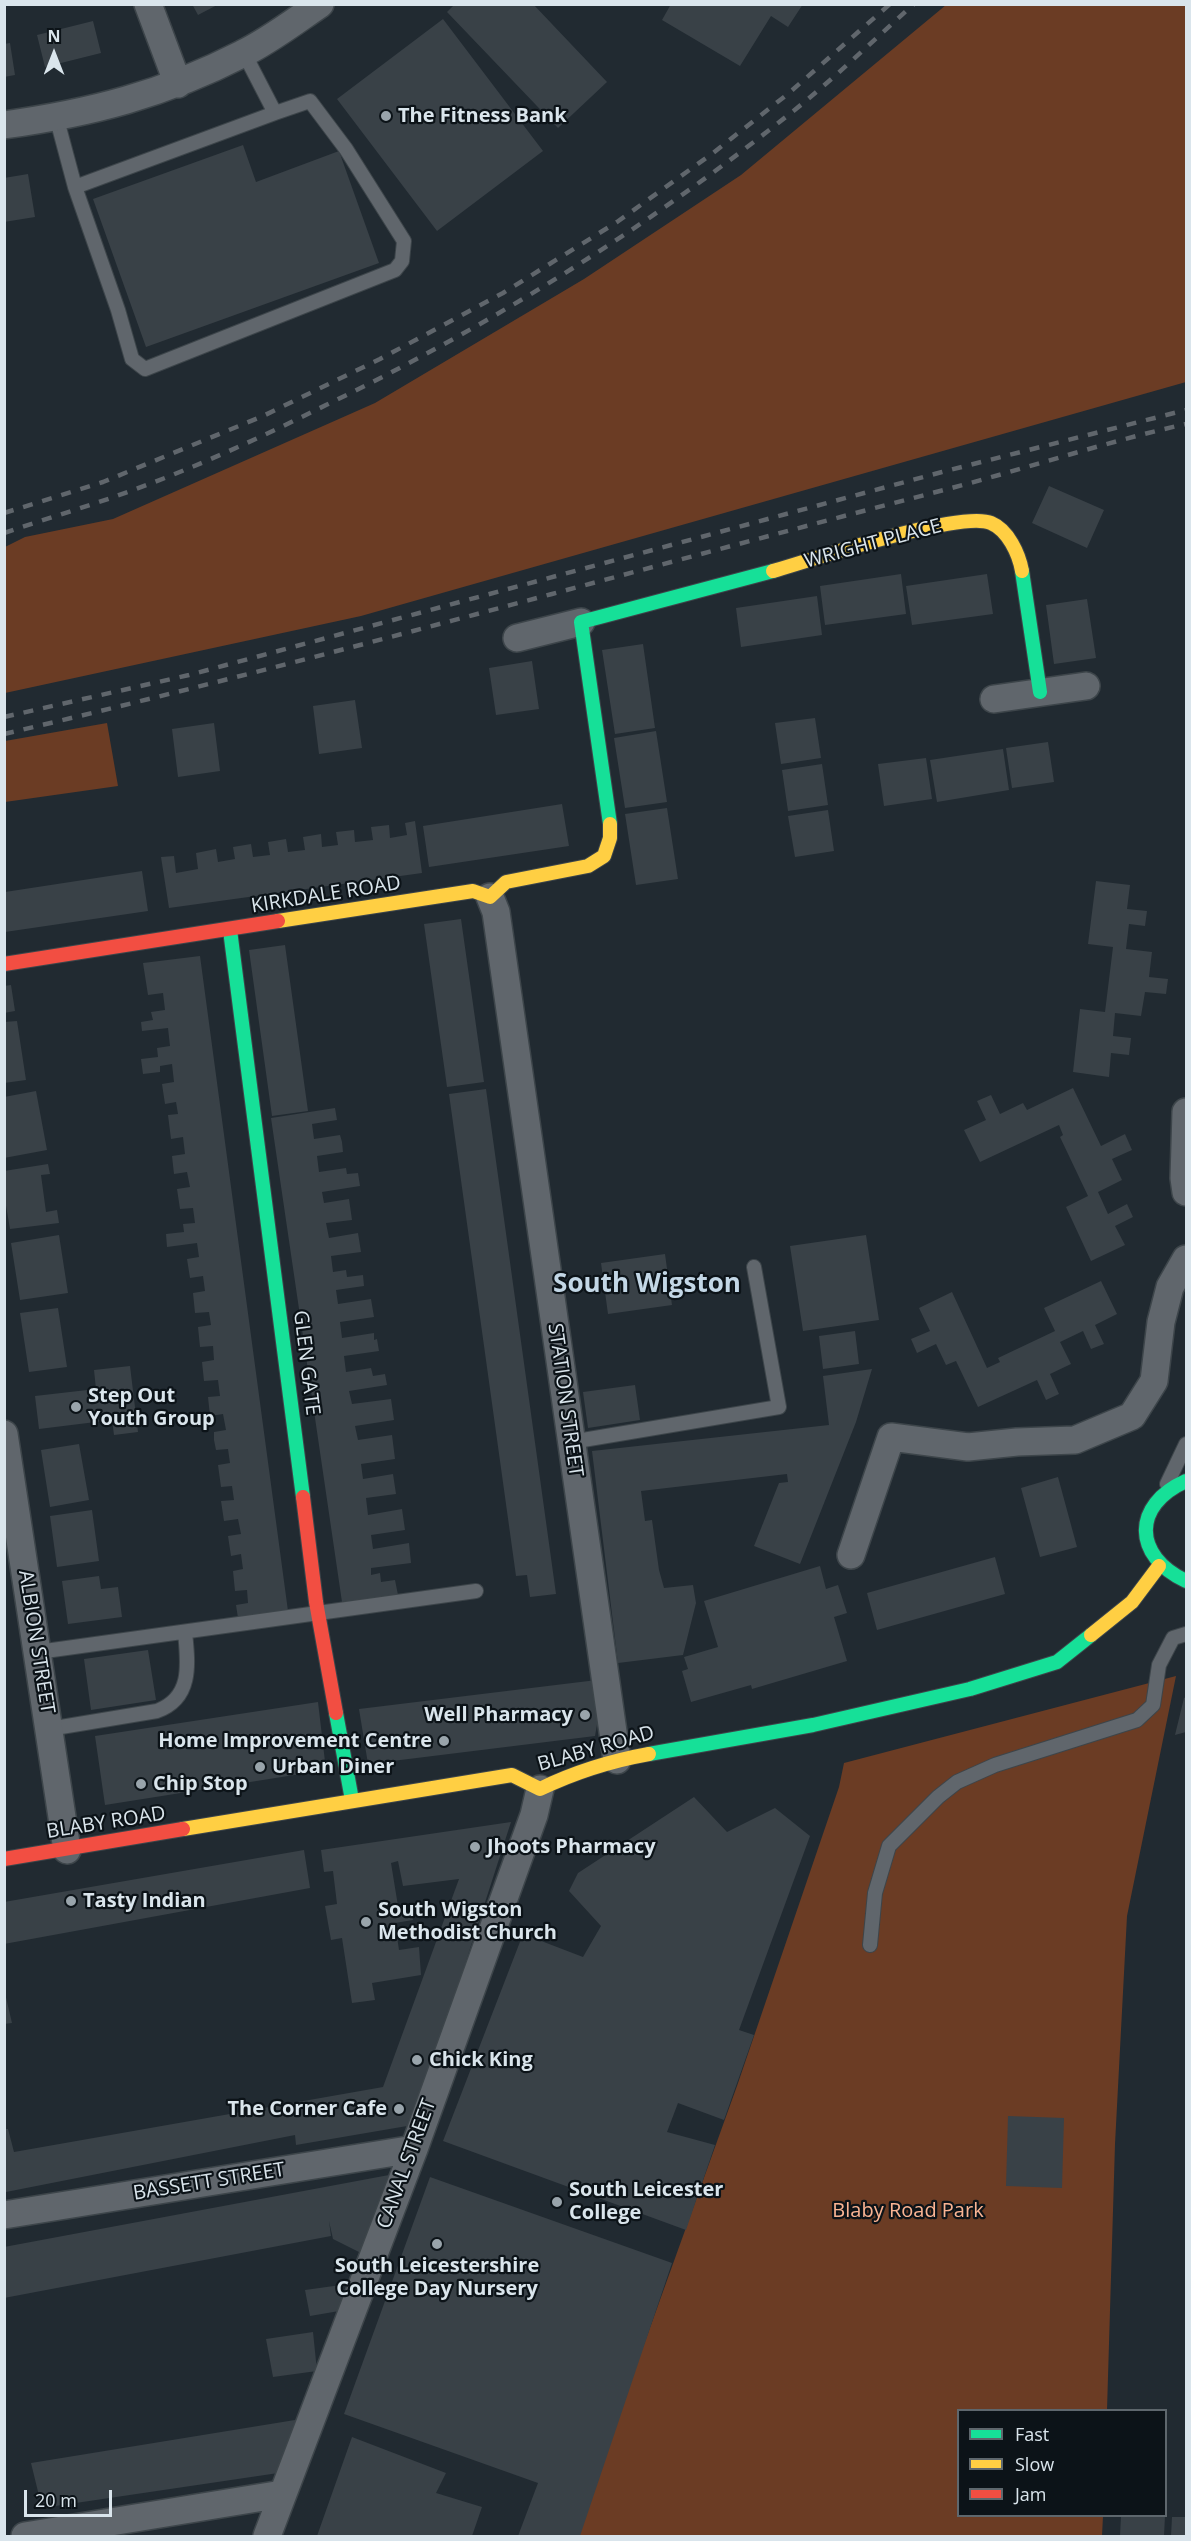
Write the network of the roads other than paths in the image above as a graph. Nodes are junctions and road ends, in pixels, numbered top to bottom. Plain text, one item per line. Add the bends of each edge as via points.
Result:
1 (148, 4) edge
2 (320, 4) edge
3 (244, 53) junction
4 (178, 84) junction
5 (275, 113) junction
6 (56, 117) junction
7 (4, 125) edge
8 (75, 187) junction
9 (581, 622) junction
10 (517, 638) dead end
11 (1086, 686) dead end
12 (1040, 692) junction
13 (994, 699) dead end
14 (490, 897) junction
15 (230, 930) junction
16 (4, 964) edge
17 (1186, 1112) edge
18 (1186, 1192) edge
19 (1186, 1259) edge
20 (754, 1267) dead end
21 (4, 1434) edge
22 (571, 1442) junction
23 (1186, 1444) edge
24 (1186, 1481) edge
25 (1162, 1494) junction
26 (851, 1555) dead end
27 (1159, 1566) junction
28 (1186, 1581) edge
29 (476, 1591) dead end
30 (318, 1612) junction
31 (185, 1632) junction
32 (1186, 1634) edge
33 (38, 1652) junction
34 (49, 1729) junction
35 (617, 1760) junction
36 (540, 1789) junction
37 (352, 1800) junction
38 (67, 1850) junction
39 (4, 1859) edge
40 (870, 1945) dead end
41 (414, 2149) junction
42 (4, 2216) edge
43 (282, 2494) junction
44 (25, 2536) edge
45 (267, 2536) edge

1 - 4 street
2 - 3 street
3 - 4 street
3 - 5 lane
4 - 6 street via 121,103
5 - 8 lane
5 - 8 lane via 310,101 346,149 404,241 402,261 394,270 145,369 132,359
6 - 7 street
6 - 8 lane
9 - 10 street, WRIGHT PLACE
9 - 12 street, WRIGHT PLACE via 883,540 965,520 986,521 1004,533 1021,564
9 - 14 street via 610,838 604,856 588,866 506,882
11 - 12 street
12 - 13 street
14 - 15 street, KIRKDALE ROAD via 473,891
14 - 22 street, STATION STREET via 496,912
15 - 16 street, KIRKDALE ROAD
15 - 30 street, GLEN GATE
17 - 18 street
19 - 26 street via 1170,1287 1154,1381 1132,1416 1075,1440 968,1447 891,1437
20 - 22 lane via 779,1407
21 - 33 street, ALBION STREET
22 - 35 street, STATION STREET
23 - 25 lane
24 - 25 street
25 - 27 street via 1152,1506 1146,1537
27 - 28 street
27 - 35 street, BLABY ROAD via 1132,1602 1057,1662 970,1689 813,1725
29 - 30 lane
30 - 31 lane
30 - 37 street, GLEN GATE
31 - 33 lane
31 - 34 lane via 187,1680 170,1705 157,1711
32 - 40 lane via 1173,1638 1163,1655 1153,1705 1137,1720 995,1766 957,1782 938,1797 889,1846 875,1893
33 - 34 street, ALBION STREET
34 - 38 street, ALBION STREET
35 - 36 street, BLABY ROAD
36 - 37 street, BLABY ROAD via 512,1775
36 - 41 street, CANAL STREET
37 - 38 street, BLABY ROAD
38 - 39 street, BLABY ROAD
41 - 42 street, BASSETT STREET
41 - 43 street, CANAL STREET
43 - 44 street
43 - 45 street, CANAL STREET

